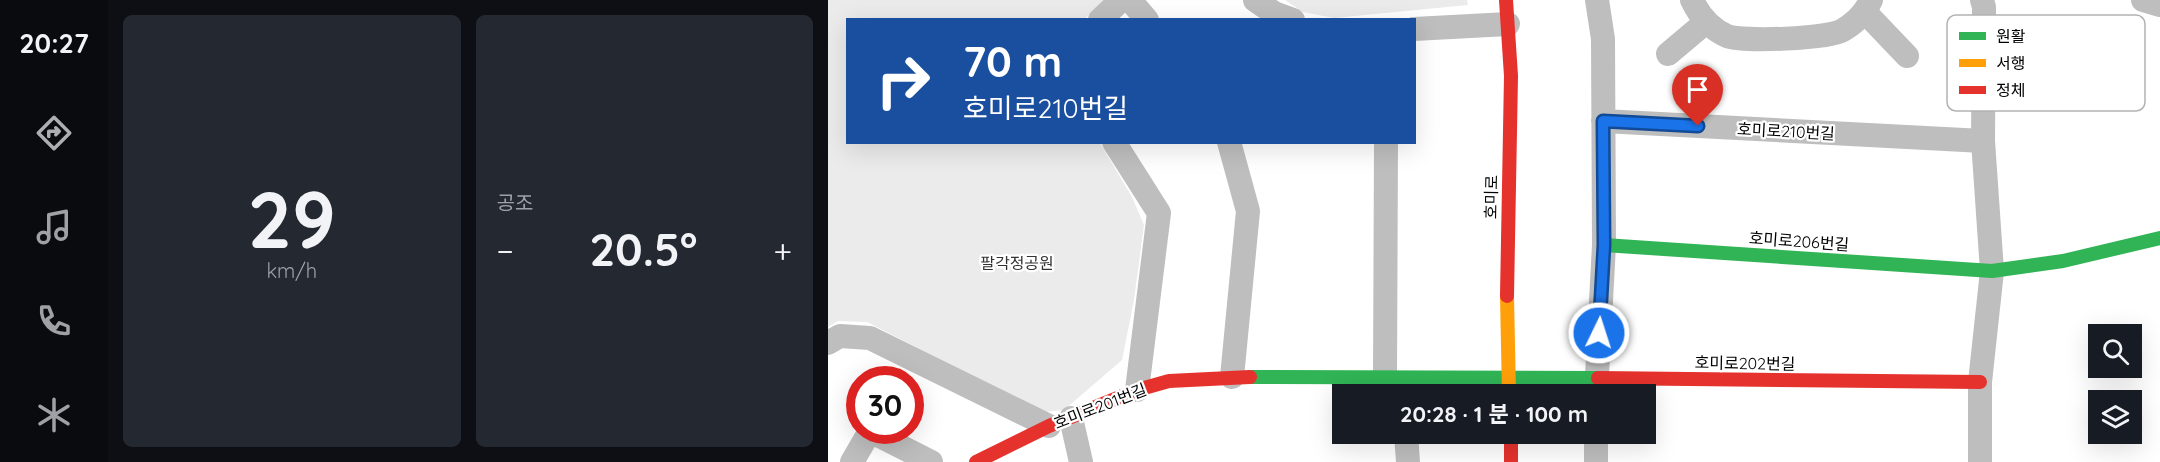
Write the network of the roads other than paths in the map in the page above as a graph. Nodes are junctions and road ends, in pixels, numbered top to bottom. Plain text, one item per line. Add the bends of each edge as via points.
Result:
1 (1121, 0) edge
2 (1130, 0) edge
3 (1255, 0) edge
4 (1506, 0) edge
5 (1598, 0) edge
6 (1692, 0) edge
7 (1982, 0) edge
8 (2144, 0) edge
9 (2160, 5) edge
10 (1868, 6) edge
11 (1984, 15) edge
12 (1102, 18) edge
13 (1145, 18) edge
14 (1288, 18) edge
15 (1706, 22) junction
16 (1508, 24) junction
17 (1416, 28) edge
18 (1668, 54) dead end
19 (1907, 56) dead end
20 (1983, 111) edge
21 (1603, 121) junction
22 (1983, 141) junction
23 (1115, 144) edge
24 (1230, 144) edge
25 (1386, 144) edge
26 (2160, 238) edge
27 (1604, 245) junction
28 (1992, 271) junction
29 (828, 343) edge
30 (1232, 376) junction
31 (1509, 376) junction
32 (1980, 382) junction
33 (1397, 383) edge
34 (1509, 384) edge
35 (1579, 384) edge
36 (1596, 384) edge
37 (1656, 385) edge
38 (1137, 390) junction
39 (1060, 422) junction
40 (1407, 444) edge
41 (1511, 444) edge
42 (1596, 444) edge
43 (852, 462) edge
44 (931, 462) edge
45 (976, 462) edge
46 (1080, 462) edge
47 (1408, 462) edge
48 (1511, 462) edge
49 (1596, 462) edge
50 (1980, 462) edge

1 - 12 street
2 - 13 street
3 - 14 street
4 - 16 street, 호미로
5 - 21 street via 1603,39
6 - 15 street
7 - 11 street
8 - 9 street
10 - 15 street via 1841,32 1812,37 1728,36
10 - 19 street
15 - 18 street
16 - 17 street
16 - 31 street, 호미로
20 - 22 street
21 - 22 street, 호미로210번길
21 - 27 street
22 - 28 street
23 - 38 street via 1159,213
24 - 30 street via 1248,211
25 - 33 street
26 - 28 street, 호미로206번길 via 2063,261
27 - 28 street, 호미로206번길
27 - 36 street
28 - 32 street
29 - 39 street via 840,336 870,338
30 - 33 street, 호미로201번길
30 - 38 street, 호미로201번길 via 1169,381
31 - 33 street, 호미로201번길
31 - 34 street, 호미로
31 - 35 street, 호미로202번길
32 - 37 street, 호미로202번길
32 - 50 street
38 - 39 street, 호미로201번길
39 - 45 street, 호미로201번길
39 - 46 street
40 - 47 street
41 - 48 street
42 - 49 street
43 - 44 street via 870,431

